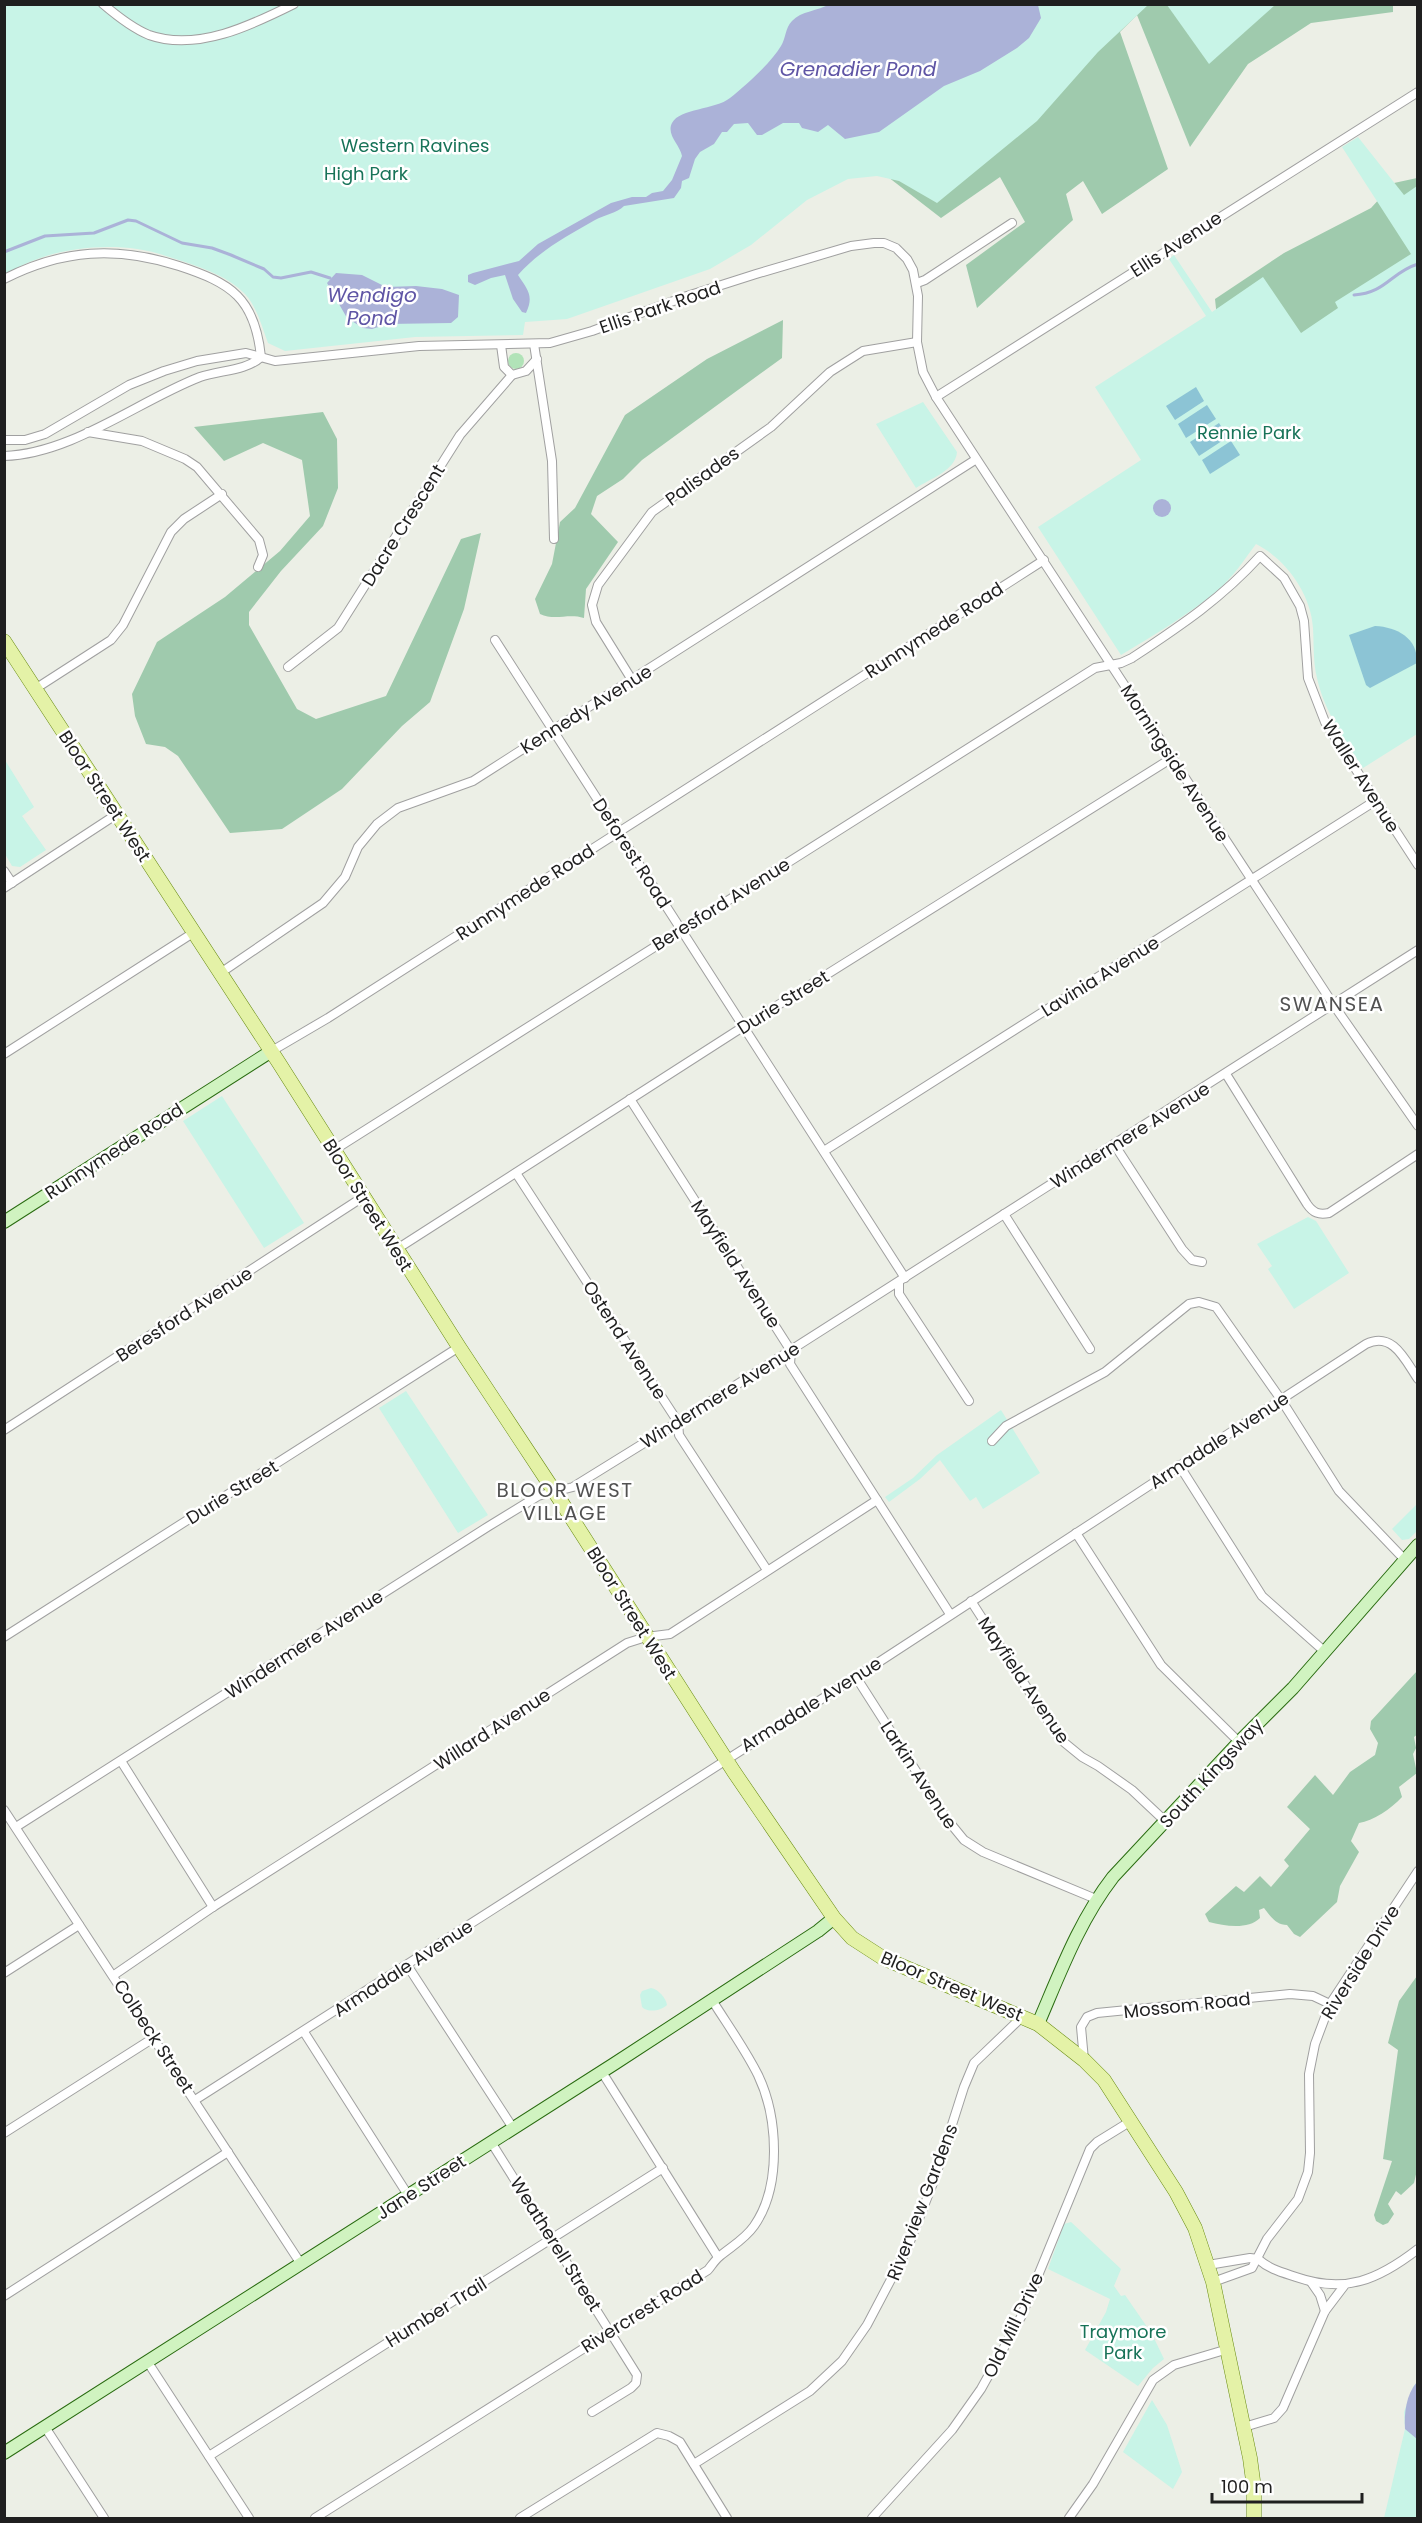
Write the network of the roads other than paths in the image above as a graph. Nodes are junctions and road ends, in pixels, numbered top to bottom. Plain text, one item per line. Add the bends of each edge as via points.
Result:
1 (103, 4) edge
2 (294, 4) edge
3 (1418, 92) edge
4 (1012, 223) dead end
5 (4, 279) edge
6 (917, 283) junction
7 (917, 342) junction
8 (534, 344) junction
9 (501, 345) junction
10 (261, 357) junction
11 (537, 358) junction
12 (512, 375) junction
13 (936, 397) junction
14 (88, 432) junction
15 (4, 440) edge
16 (4, 456) edge
17 (975, 460) junction
18 (222, 494) junction
19 (554, 538) dead end
20 (1260, 556) joint
21 (1044, 560) junction
22 (258, 567) dead end
23 (495, 640) dead end
24 (4, 641) edge
25 (1110, 664) junction
26 (288, 667) dead end
27 (632, 680) junction
28 (35, 688) junction
29 (553, 731) junction
30 (1172, 758) junction
31 (1375, 801) junction
32 (117, 814) junction
33 (618, 832) junction
34 (1418, 865) edge
35 (4, 871) edge
36 (1252, 880) junction
37 (8, 885) edge
38 (682, 929) junction
39 (193, 933) junction
40 (1418, 950) edge
41 (219, 974) junction
42 (1333, 1004) junction
43 (744, 1026) junction
44 (270, 1052) junction
45 (4, 1054) edge
46 (1226, 1074) junction
47 (630, 1099) junction
48 (1418, 1126) edge
49 (1114, 1144) junction
50 (334, 1150) junction
51 (824, 1151) junction
52 (1418, 1154) edge
53 (516, 1173) junction
54 (363, 1197) junction
55 (1004, 1214) junction
56 (4, 1222) edge
57 (397, 1249) junction
58 (1202, 1262) dead end
59 (902, 1280) junction
60 (459, 1347) junction
61 (1090, 1349) dead end
62 (791, 1351) junction
63 (1418, 1379) edge
64 (969, 1401) dead end
65 (1282, 1401) junction
66 (678, 1422) junction
67 (4, 1430) edge
68 (992, 1441) dead end
69 (1179, 1466) junction
70 (555, 1492) junction
71 (877, 1500) junction
72 (1076, 1533) junction
73 (1418, 1545) edge
74 (1404, 1559) junction
75 (767, 1570) junction
76 (971, 1601) junction
77 (950, 1614) junction
78 (4, 1637) edge
79 (646, 1637) junction
80 (1324, 1651) junction
81 (856, 1677) junction
82 (1239, 1742) junction
83 (725, 1759) junction
84 (121, 1761) junction
85 (4, 1810) edge
86 (1165, 1821) junction
87 (16, 1827) junction
88 (1418, 1871) edge
89 (1096, 1899) junction
90 (213, 1907) junction
91 (834, 1918) junction
92 (79, 1925) junction
93 (408, 1965) junction
94 (4, 1973) edge
95 (114, 1975) junction
96 (712, 2000) junction
97 (1330, 2004) junction
98 (1022, 2017) junction
99 (1038, 2024) junction
100 (304, 2032) junction
101 (155, 2037) junction
102 (1084, 2060) junction
103 (602, 2072) junction
104 (195, 2100) junction
105 (1131, 2121) junction
106 (513, 2128) junction
107 (4, 2133) edge
108 (491, 2142) junction
109 (228, 2152) junction
110 (663, 2168) junction
111 (408, 2196) junction
112 (552, 2238) junction
113 (1418, 2249) edge
114 (718, 2257) junction
115 (1258, 2259) junction
116 (301, 2264) junction
117 (1208, 2265) junction
118 (1213, 2282) junction
119 (1311, 2282) junction
120 (1344, 2286) junction
121 (4, 2296) edge
122 (1325, 2311) junction
123 (611, 2331) junction
124 (1228, 2349) junction
125 (147, 2361) junction
126 (592, 2412) dead end
127 (45, 2427) junction
128 (1244, 2427) junction
129 (4, 2452) edge
130 (209, 2456) junction
131 (694, 2464) junction
132 (104, 2518) edge
133 (249, 2518) edge
134 (315, 2518) edge
135 (520, 2518) edge
136 (727, 2518) edge
137 (872, 2518) edge
138 (1069, 2518) edge
139 (1254, 2518) edge

1 - 2 street via 133,27 151,35 192,40 221,34
3 - 13 street, Ellis Avenue
4 - 6 street
5 - 10 street via 47,262 87,254 110,252 155,258 215,278 232,290 250,315
6 - 7 street, Ellis Park Road
6 - 8 street, Ellis Park Road via 907,259 896,248 884,243 851,246 687,296 592,331
7 - 13 street, Ellis Park Road via 923,372
7 - 27 street, Palisades via 863,351 837,367 771,427 652,512 598,585 592,605 594,618
8 - 9 street, Ellis Park Road
8 - 11 street
9 - 10 street, Ellis Park Road via 420,346 275,362
9 - 12 street via 504,367
10 - 14 street, Ellis Park Road via 253,364 207,375 169,390
10 - 15 street, Ellis Park Road via 246,353 197,361 149,376 45,434 25,440
11 - 12 street, Dacre Crescent via 526,371
11 - 19 street via 552,461
12 - 26 street, Dacre Crescent via 460,435 338,628
13 - 17 street, Morningside Avenue
14 - 16 street, Ellis Park Road via 39,452
14 - 18 street via 142,441 175,454 197,467
17 - 21 street, Morningside Avenue
17 - 27 street, Kennedy Avenue
18 - 22 street via 262,545
18 - 28 street via 171,532 123,625 111,640
20 - 25 street, Beresford Avenue via 1204,610 1132,658
20 - 31 street, Waller Avenue via 1284,578 1297,597 1304,621 1305,663 1312,692 1336,742
21 - 25 street, Morningside Avenue
21 - 33 street, Runnymede Road
23 - 29 street, Deforest Road
24 - 28 main road, Bloor Street West
25 - 30 street, Morningside Avenue
25 - 38 street, Beresford Avenue via 1095,668
27 - 29 street, Kennedy Avenue
28 - 32 main road, Bloor Street West
29 - 33 street, Deforest Road
29 - 41 street, Kennedy Avenue via 473,781 398,808 367,835 345,877 323,903
30 - 36 street, Morningside Avenue
30 - 43 street, Durie Street
31 - 34 street, Waller Avenue
31 - 36 street, Lavinia Avenue
32 - 37 street
32 - 39 main road, Bloor Street West
33 - 38 street, Deforest Road
33 - 44 street, Runnymede Road
35 - 37 street
36 - 42 street, Morningside Avenue
36 - 51 street, Lavinia Avenue
38 - 43 street, Deforest Road
38 - 50 street, Beresford Avenue
39 - 41 main road, Bloor Street West
39 - 45 street
40 - 42 street, Windermere Avenue
41 - 44 main road, Bloor Street West
42 - 46 street, Windermere Avenue
42 - 48 street, Morningside Avenue
43 - 47 street, Durie Street
43 - 51 street, Deforest Road
44 - 50 main road, Bloor Street West
44 - 56 main road, Runnymede Road
46 - 49 street, Windermere Avenue
46 - 52 street via 1314,1212 1329,1213
47 - 53 street, Durie Street
47 - 62 street, Mayfield Avenue
49 - 55 street, Windermere Avenue
49 - 58 street via 1182,1249 1192,1260
50 - 54 main road, Bloor Street West
51 - 59 street, Deforest Road
53 - 57 street, Durie Street
53 - 66 street, Ostend Avenue
54 - 57 main road, Bloor Street West
54 - 67 street, Beresford Avenue
55 - 59 street, Windermere Avenue
55 - 61 street
57 - 60 main road, Bloor Street West
59 - 62 street, Windermere Avenue
59 - 64 street, Deforest Road via 899,1294
60 - 70 main road, Bloor Street West
60 - 78 street, Durie Street
62 - 66 street, Windermere Avenue
62 - 71 street, Mayfield Avenue via 790,1365
63 - 65 street, Armadale Avenue via 1397,1347 1376,1340
65 - 68 street via 1216,1307 1199,1302 1181,1309 1105,1372 1006,1426
65 - 69 street, Armadale Avenue
65 - 74 street via 1339,1491
66 - 70 street, Windermere Avenue via 573,1487
66 - 75 street, Ostend Avenue via 679,1435
69 - 72 street, Armadale Avenue
69 - 80 street via 1262,1596
70 - 79 main road, Bloor Street West
70 - 84 street, Windermere Avenue via 538,1496 489,1526
71 - 75 street, Willard Avenue
71 - 77 street, Mayfield Avenue
72 - 76 street, Armadale Avenue
72 - 82 street via 1161,1665
73 - 74 main road, South Kingsway
74 - 80 main road, South Kingsway
75 - 79 street, Willard Avenue via 666,1636
76 - 77 street, Armadale Avenue
76 - 86 street, Mayfield Avenue via 1060,1739 1132,1790
77 - 81 street, Armadale Avenue
79 - 83 main road, Bloor Street West
79 - 90 street, Willard Avenue via 630,1641
80 - 82 main road, South Kingsway
81 - 83 street, Armadale Avenue
81 - 89 street, Larkin Avenue via 964,1840 983,1852
82 - 86 main road, South Kingsway
83 - 91 main road, Bloor Street West
83 - 93 street, Armadale Avenue
84 - 87 street, Windermere Avenue
84 - 90 street
85 - 87 street, Colbeck Street
86 - 89 main road, South Kingsway
87 - 92 street, Colbeck Street
88 - 97 street, Riverside Drive
89 - 99 main road, South Kingsway via 1069,1949
90 - 95 street, Willard Avenue
91 - 96 main road, Jane Street
91 - 98 main road, Bloor Street West via 852,1938 883,1958
92 - 94 street
92 - 95 street, Colbeck Street
93 - 100 street, Armadale Avenue
93 - 106 street
95 - 101 street, Colbeck Street
96 - 103 main road, Jane Street
96 - 114 street, Rivercrest Road via 757,2073 771,2120 774,2150 770,2190 763,2211 745,2237
97 - 102 street, Mossom Road via 1313,1996 1290,1994 1097,2013 1087,2017 1081,2027
97 - 115 street, Riverside Drive via 1309,2074 1308,2172 1298,2199
98 - 99 main road, Bloor Street West
98 - 131 street, Riverview Gardens via 974,2063 907,2249 867,2325 842,2361 810,2391
99 - 102 main road, Bloor Street West
100 - 104 street, Armadale Avenue
100 - 111 street
101 - 104 street, Colbeck Street
101 - 107 street
102 - 105 main road, Bloor Street West via 1104,2080
103 - 106 main road, Jane Street
103 - 110 street
104 - 109 street, Colbeck Street
105 - 117 main road, Bloor Street West via 1176,2192
105 - 137 street, Old Mill Drive via 1090,2149 1021,2317 981,2390 952,2430
106 - 108 main road, Jane Street
108 - 111 main road, Jane Street
108 - 112 street, Weatherell Street
109 - 116 street, Colbeck Street
109 - 121 street
110 - 112 street, Humber Trail
110 - 114 street
111 - 116 main road, Jane Street
112 - 123 street, Weatherell Street
112 - 130 street, Humber Trail
113 - 120 street via 1393,2267
114 - 123 street, Rivercrest Road via 708,2270
115 - 117 street
115 - 118 street, Riverside Drive via 1252,2268
115 - 119 street via 1268,2268
116 - 125 main road, Jane Street
117 - 118 main road, Bloor Street West
118 - 124 main road, Bloor Street West
119 - 120 street
119 - 122 street
120 - 122 street
122 - 128 street via 1283,2408 1274,2418
123 - 126 street, Weatherell Street via 638,2378 631,2388
123 - 134 street, Rivercrest Road
124 - 128 main road, Bloor Street West
124 - 138 street via 1166,2369 1153,2380
125 - 127 main road, Jane Street
125 - 130 street
127 - 129 main road, Jane Street
127 - 132 street
128 - 139 main road, Bloor Street West via 1254,2488
130 - 133 street
131 - 135 street via 680,2442 663,2434 652,2434
131 - 136 street

